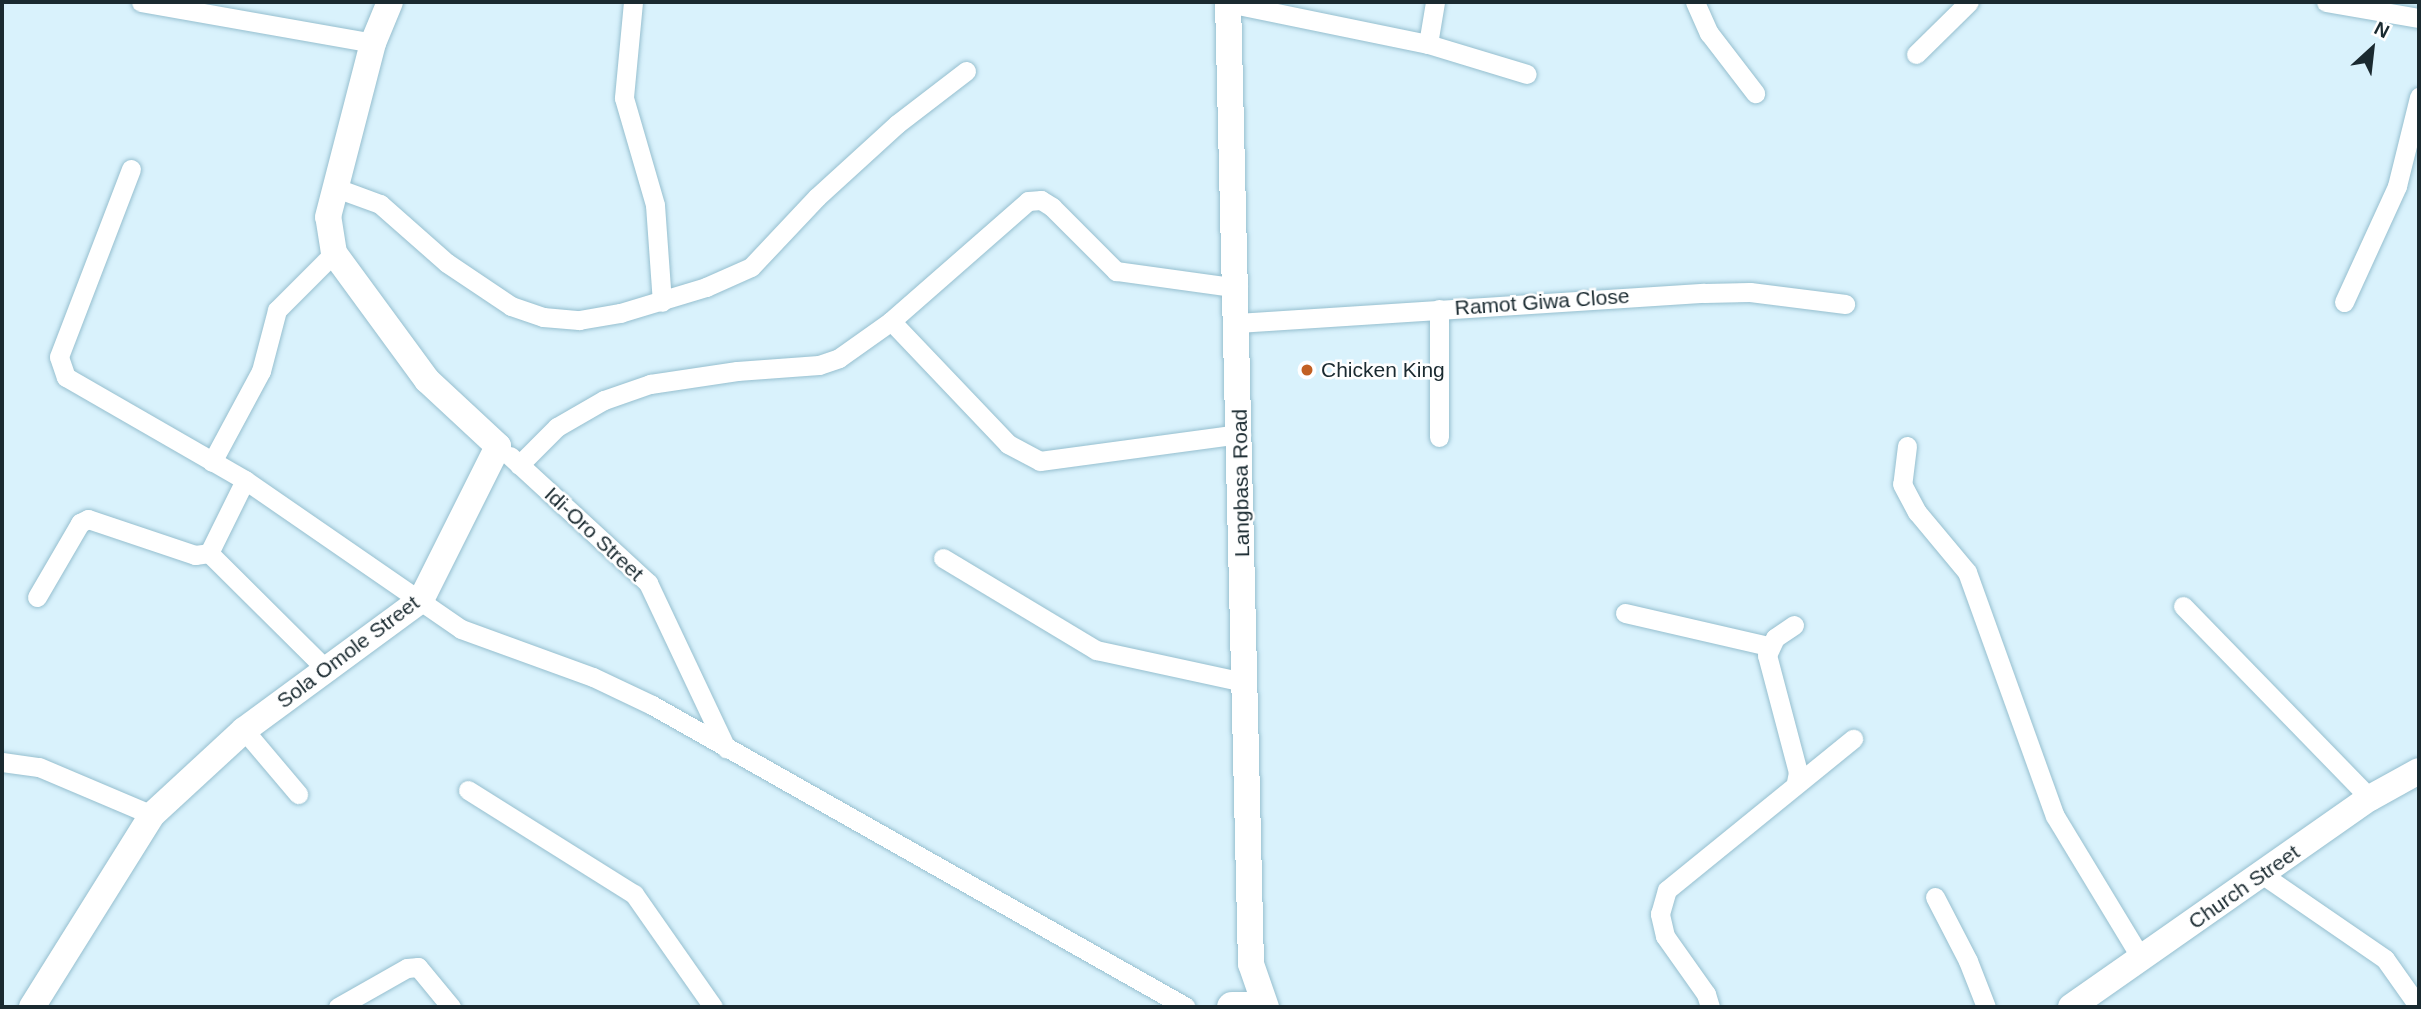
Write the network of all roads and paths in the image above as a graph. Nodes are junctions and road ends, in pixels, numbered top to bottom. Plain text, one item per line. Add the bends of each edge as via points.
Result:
1 (141, 2) edge
2 (390, 2) edge
3 (633, 2) edge
4 (1228, 2) edge
5 (1435, 2) edge
6 (1695, 2) edge
7 (1969, 2) edge
8 (2326, 2) edge
9 (2419, 18) edge
10 (373, 43) junction
11 (1428, 44) junction
12 (1916, 54) dead end
13 (966, 71) dead end
14 (1527, 74) dead end
15 (1755, 93) dead end
16 (2419, 97) edge
17 (131, 169) dead end
18 (339, 189) junction
19 (334, 253) junction
20 (1238, 288) junction
21 (662, 302) junction
22 (2344, 302) dead end
23 (1845, 304) dead end
24 (1439, 309) junction
25 (891, 321) junction
26 (1237, 323) junction
27 (1241, 434) junction
28 (1439, 437) dead end
29 (498, 446) junction
30 (1907, 446) dead end
31 (212, 462) junction
32 (519, 464) junction
33 (245, 480) junction
34 (209, 553) junction
35 (943, 558) dead end
36 (37, 597) dead end
37 (421, 600) junction
38 (2183, 606) dead end
39 (1625, 613) dead end
40 (1794, 625) dead end
41 (1768, 646) junction
42 (328, 671) junction
43 (1244, 682) junction
44 (244, 730) junction
45 (1853, 739) dead end
46 (726, 748) junction
47 (2, 762) edge
48 (2419, 771) edge
49 (1796, 782) junction
50 (468, 790) dead end
51 (298, 794) dead end
52 (2370, 798) junction
53 (152, 815) junction
54 (2263, 875) junction
55 (1935, 897) dead end
56 (2141, 958) junction
57 (1251, 964) junction
58 (32, 1007) edge
59 (338, 1007) edge
60 (451, 1007) edge
61 (713, 1007) edge
62 (1186, 1007) edge
63 (1242, 1007) edge
64 (1266, 1007) edge
65 (1710, 1007) edge
66 (1986, 1007) edge
67 (2071, 1007) edge
68 (2419, 1007) edge

1 - 10 street
2 - 10 street
3 - 21 street via 624,98 655,205
4 - 11 street
4 - 20 street, Langbasa Road
5 - 11 street
6 - 15 street via 1709,33
7 - 12 street
8 - 9 street
10 - 18 street
11 - 14 street
13 - 21 street via 887,133 817,197 751,267
16 - 22 street via 2397,186
17 - 31 street via 60,357 66,377
18 - 19 street via 328,217
18 - 21 street via 380,204 447,263 511,306 542,317 579,320
19 - 29 street via 427,380
19 - 31 street via 277,310 261,372
20 - 25 street via 1116,271 1052,207 1041,200 1028,201
20 - 26 street, Langbasa Road
23 - 24 street, Ramot Giwa Close via 1716,292
24 - 26 street, Ramot Giwa Close
24 - 28 street
25 - 27 street via 1008,444 1041,460
25 - 32 street via 839,358 819,365 737,370 650,384 604,400 557,427
26 - 27 street, Langbasa Road
27 - 43 street, Langbasa Road
29 - 32 street, Idi-Oro Street
29 - 37 street, Sola Omole Street
30 - 56 street via 1902,484 1917,512 1967,572 2055,816
31 - 33 street
32 - 46 street, Idi-Oro Street via 648,583
33 - 34 street
33 - 37 street
34 - 36 street via 195,555 88,519 80,523
34 - 42 street
35 - 43 street via 1096,650
37 - 42 street, Sola Omole Street
37 - 46 street via 461,629 593,677
38 - 52 street
39 - 41 street
40 - 41 street
41 - 49 street
42 - 44 street, Sola Omole Street
43 - 57 street, Langbasa Road
44 - 51 street
44 - 53 street, Sola Omole Street
45 - 49 street
46 - 62 street
47 - 53 street via 39,767
48 - 52 street, Church Street
49 - 65 street via 1667,890 1660,914 1665,936 1706,994
50 - 61 street via 634,894
52 - 54 street, Church Street
53 - 58 street, Sola Omole Street
54 - 56 street, Church Street
54 - 68 street via 2385,959
55 - 66 street via 1969,961
56 - 67 street, Church Street
57 - 63 street
57 - 64 street
59 - 60 street via 407,968 418,967

